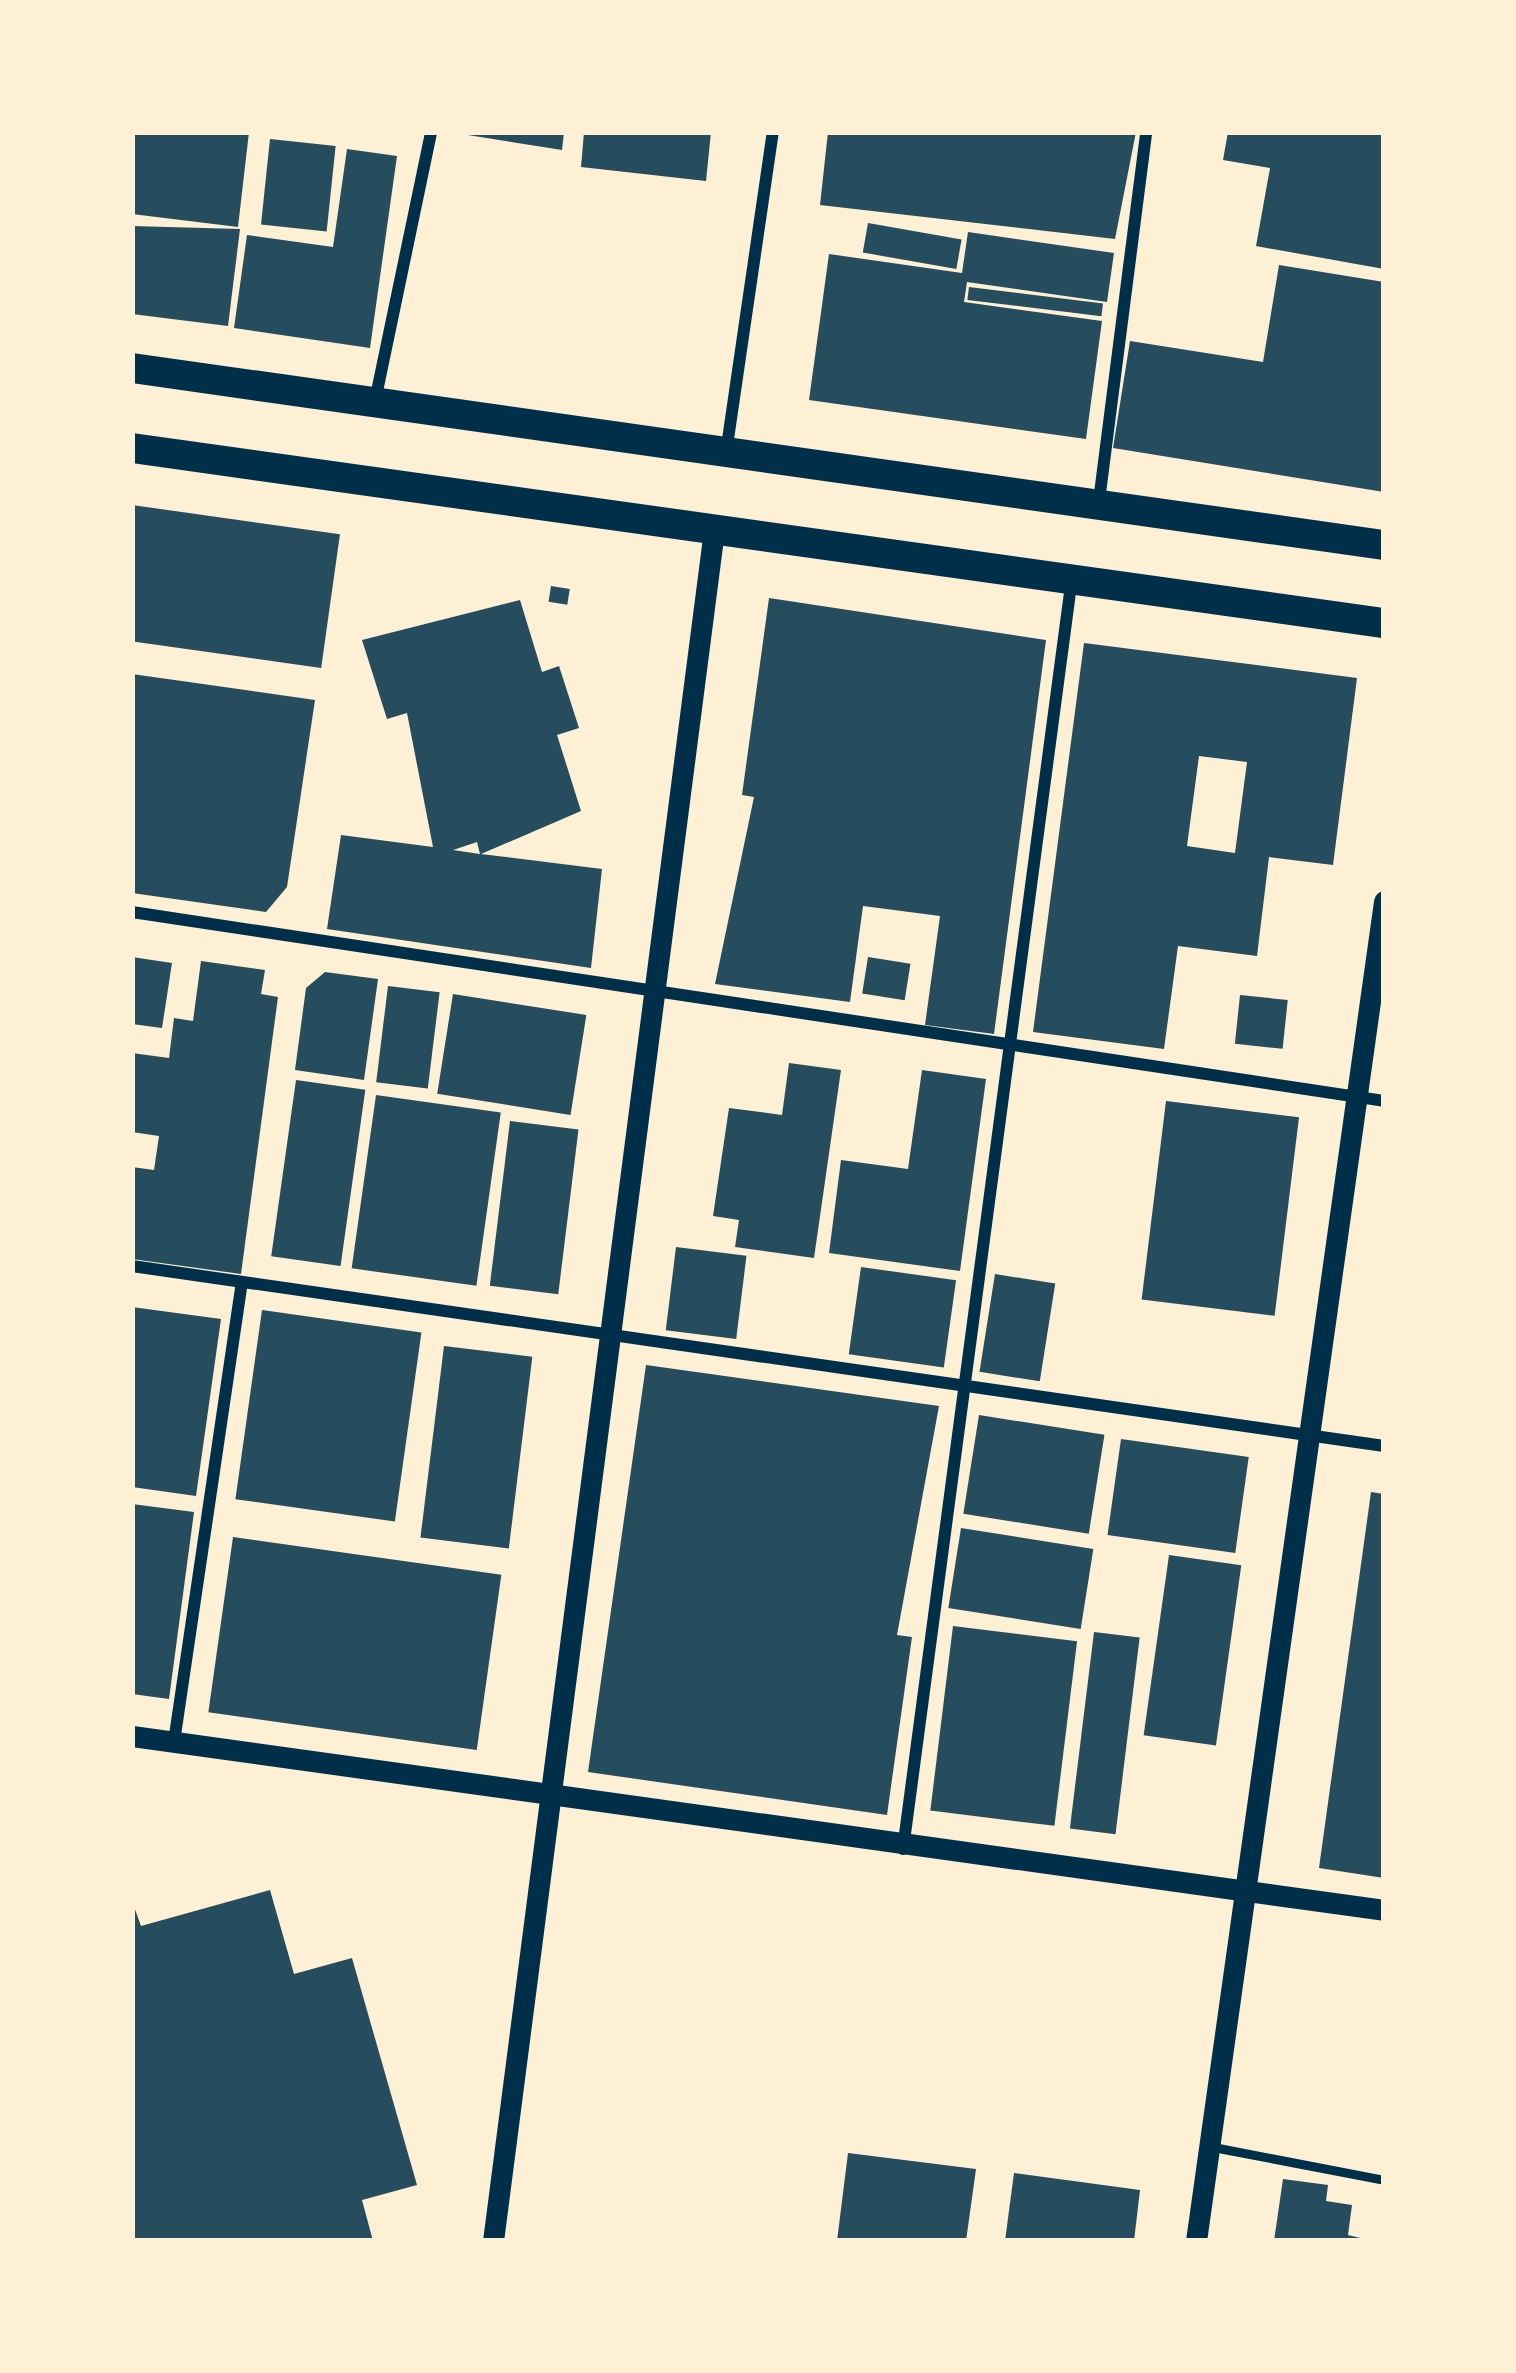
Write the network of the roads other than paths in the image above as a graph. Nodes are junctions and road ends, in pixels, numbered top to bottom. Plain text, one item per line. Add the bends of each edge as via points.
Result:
1 (431, 132) edge
2 (773, 132) edge
3 (1146, 132) edge
4 (132, 368) edge
5 (374, 403) junction
6 (132, 448) edge
7 (726, 454) junction
8 (1098, 508) junction
9 (714, 530) junction
10 (1384, 545) edge
11 (1072, 577) junction
12 (1384, 623) edge
13 (1384, 901) edge
14 (132, 912) edge
15 (655, 991) junction
16 (1007, 1051) junction
17 (1356, 1097) junction
18 (1384, 1101) edge
19 (132, 1266) edge
20 (242, 1282) junction
21 (610, 1337) junction
22 (957, 1386) junction
23 (1309, 1436) junction
24 (1384, 1445) edge
25 (132, 1736) edge
26 (174, 1742) junction
27 (546, 1793) junction
28 (903, 1850) junction
29 (1244, 1894) junction
30 (1384, 1910) edge
31 (1209, 2146) junction
32 (1384, 2180) edge
33 (493, 2241) edge
34 (1196, 2241) edge

1 - 5 street
2 - 7 street
3 - 8 street
4 - 5 main road
5 - 7 main road
6 - 9 main road
7 - 8 main road
8 - 10 main road
9 - 11 main road
9 - 15 street
11 - 12 main road
11 - 16 street
13 - 17 street
14 - 15 street
15 - 16 street
15 - 21 street
16 - 17 street
16 - 22 street
17 - 18 street
17 - 23 street
19 - 20 street
20 - 21 street
20 - 26 street
21 - 22 street
21 - 27 street
22 - 23 street
22 - 28 street
23 - 24 street
23 - 29 street
25 - 26 street
26 - 27 street
27 - 28 street
27 - 33 street
28 - 29 street
29 - 30 street
29 - 31 street
31 - 32 lane
31 - 34 street

